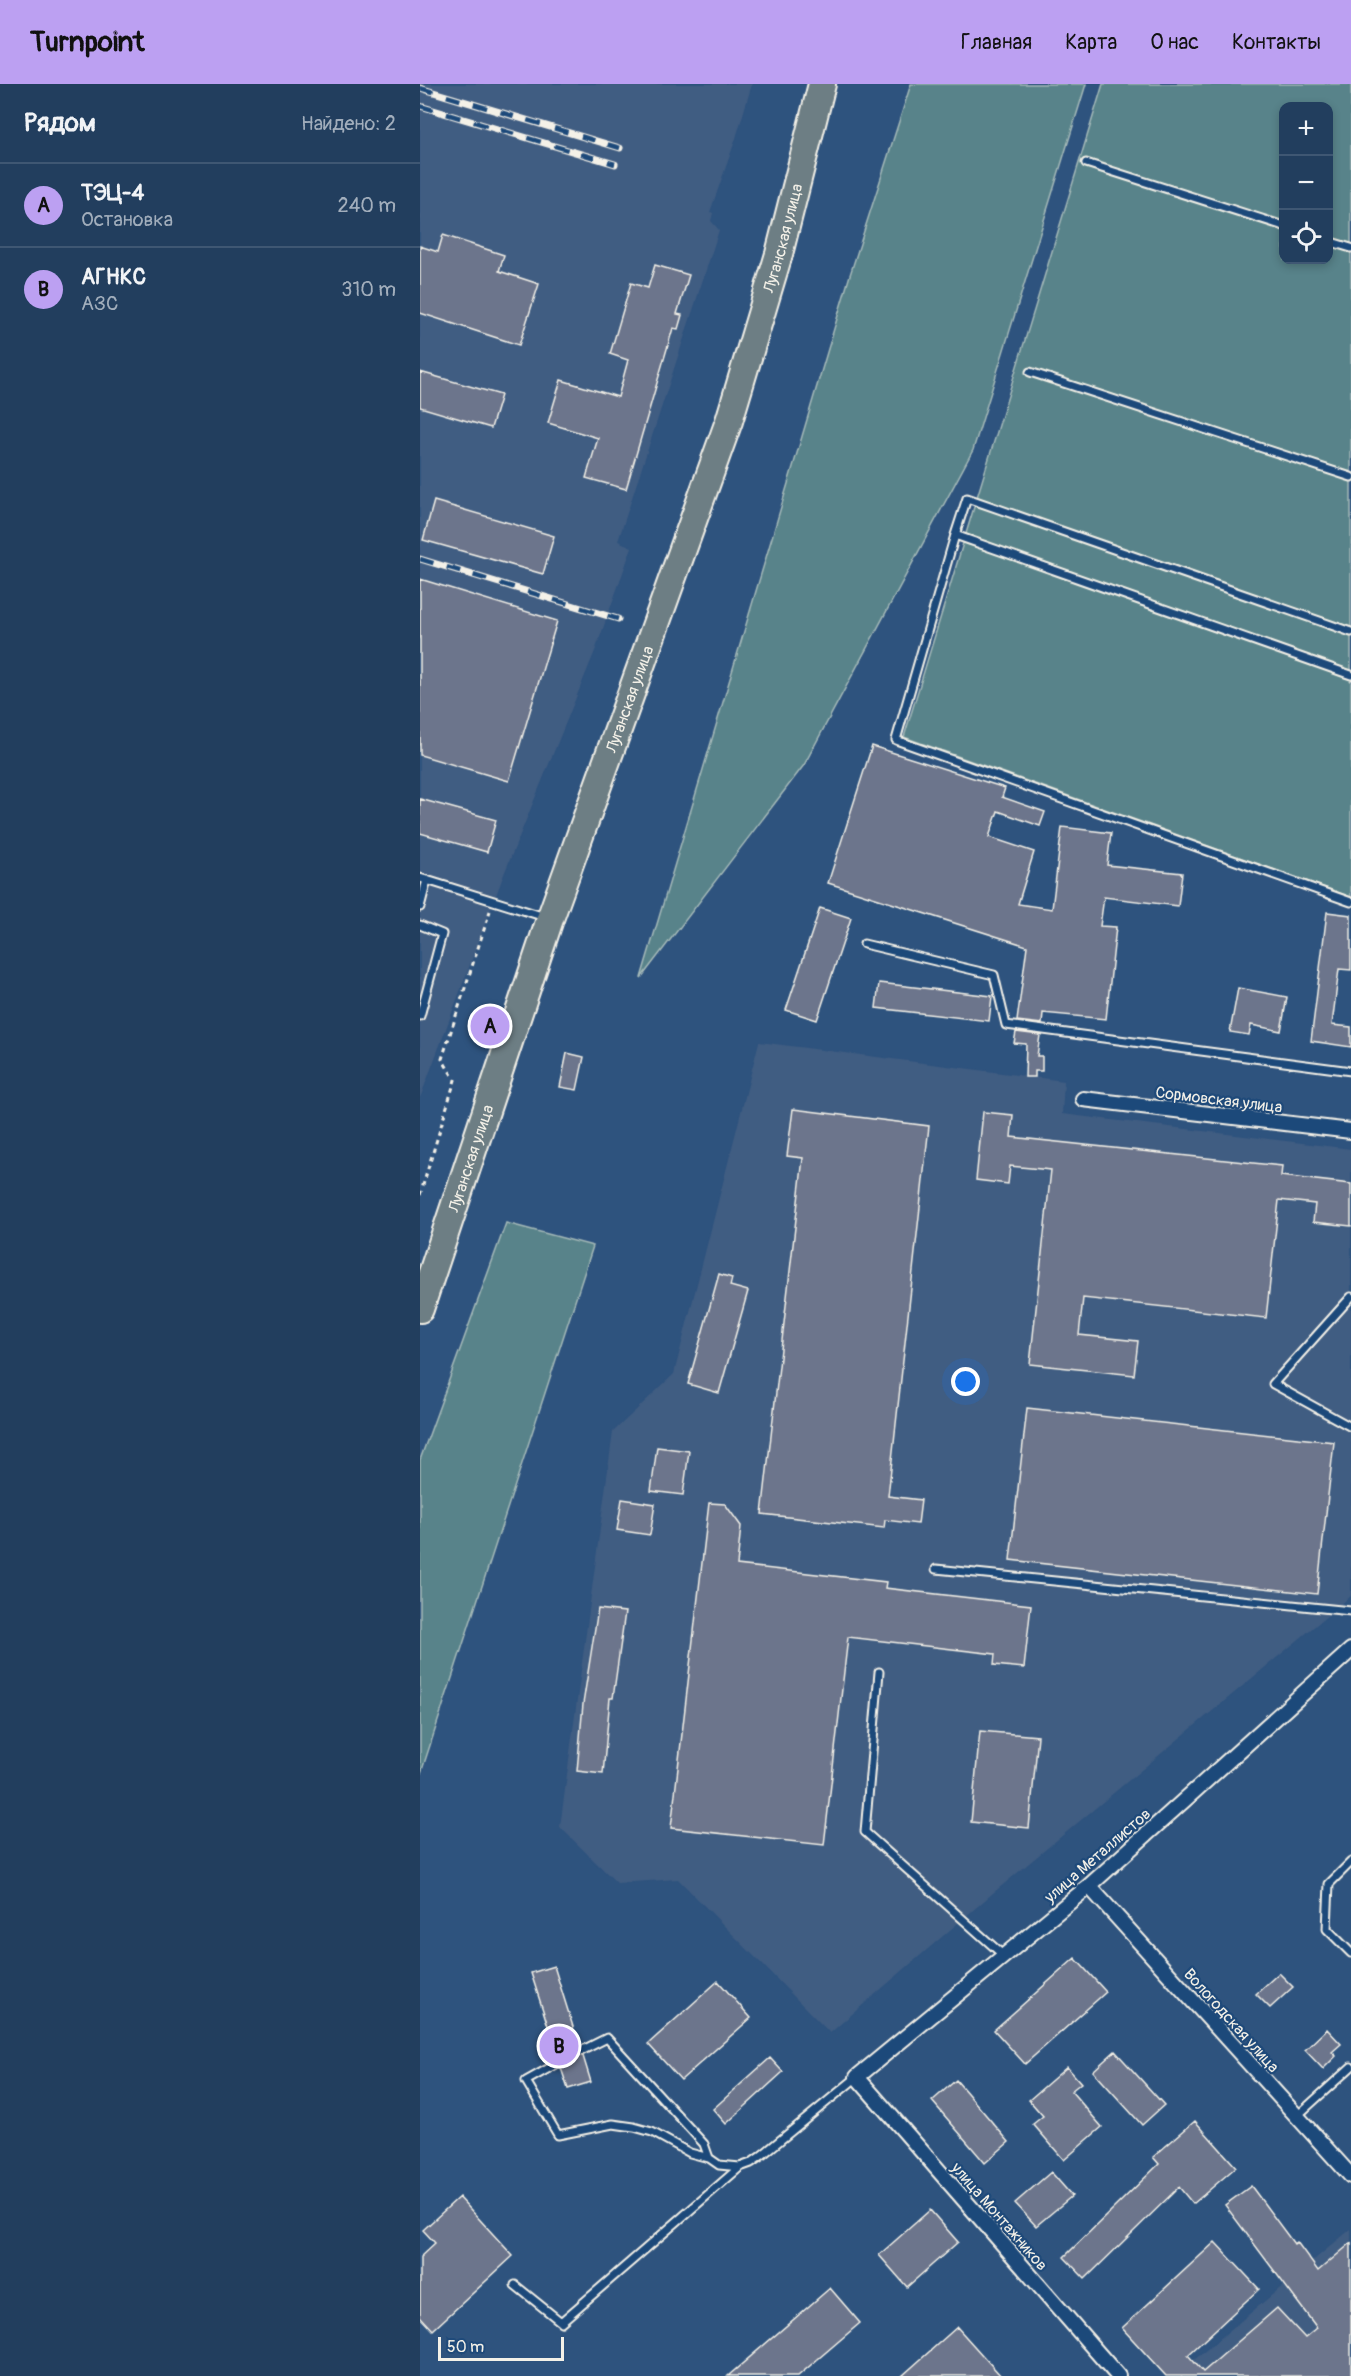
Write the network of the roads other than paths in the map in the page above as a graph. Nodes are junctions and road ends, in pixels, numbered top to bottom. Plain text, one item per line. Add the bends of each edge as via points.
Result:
1 (822, 84) edge
2 (1086, 163) dead end
3 (1279, 224) edge
4 (1333, 242) edge
5 (1351, 248) edge
6 (1030, 372) dead end
7 (1351, 477) edge
8 (955, 535) junction
9 (1351, 632) edge
10 (1351, 675) edge
11 (424, 879) edge
12 (1351, 902) edge
13 (420, 907) edge
14 (550, 919) junction
15 (420, 925) edge
16 (864, 944) dead end
17 (420, 1016) edge
18 (1351, 1071) edge
19 (1083, 1099) dead end
20 (1351, 1131) edge
21 (1351, 1297) edge
22 (420, 1309) edge
23 (1351, 1427) edge
24 (936, 1569) dead end
25 (1351, 1611) edge
26 (1351, 1650) edge
27 (879, 1672) dead end
28 (1351, 1862) edge
29 (1089, 1886) junction
30 (1351, 1953) edge
31 (1004, 1956) junction
32 (581, 2051) dead end
33 (560, 2062) dead end
34 (1351, 2067) edge
35 (858, 2078) junction
36 (1297, 2116) junction
37 (709, 2158) junction
38 (740, 2167) junction
39 (1351, 2176) edge
40 (515, 2285) dead end
41 (1118, 2376) edge

1 - 14 highway, Луганская улица via 779,254 729,421
2 - 3 lane
4 - 5 lane
6 - 7 lane
8 - 9 lane via 967,498
8 - 10 lane
8 - 12 lane via 896,740
11 - 13 lane
11 - 14 lane
14 - 22 highway, Луганская улица
15 - 17 lane via 442,934
16 - 18 lane via 994,975 1006,1025
19 - 20 street, Сормовская улица
21 - 23 lane via 1274,1384
24 - 25 lane
26 - 29 street, улица Металлистов
27 - 31 lane via 865,1832
28 - 30 lane via 1329,1884 1327,1929
29 - 31 street, улица Металлистов
29 - 36 street, Вологодская улица
31 - 35 street, улица Металлистов
32 - 37 lane via 607,2038 704,2144
33 - 37 lane via 526,2081 558,2135 614,2124 634,2127
34 - 36 lane
35 - 38 lane via 760,2157
35 - 41 street, улица Монтажников
36 - 39 street, Вологодская улица
37 - 38 lane via 719,2165
38 - 40 lane via 561,2322

